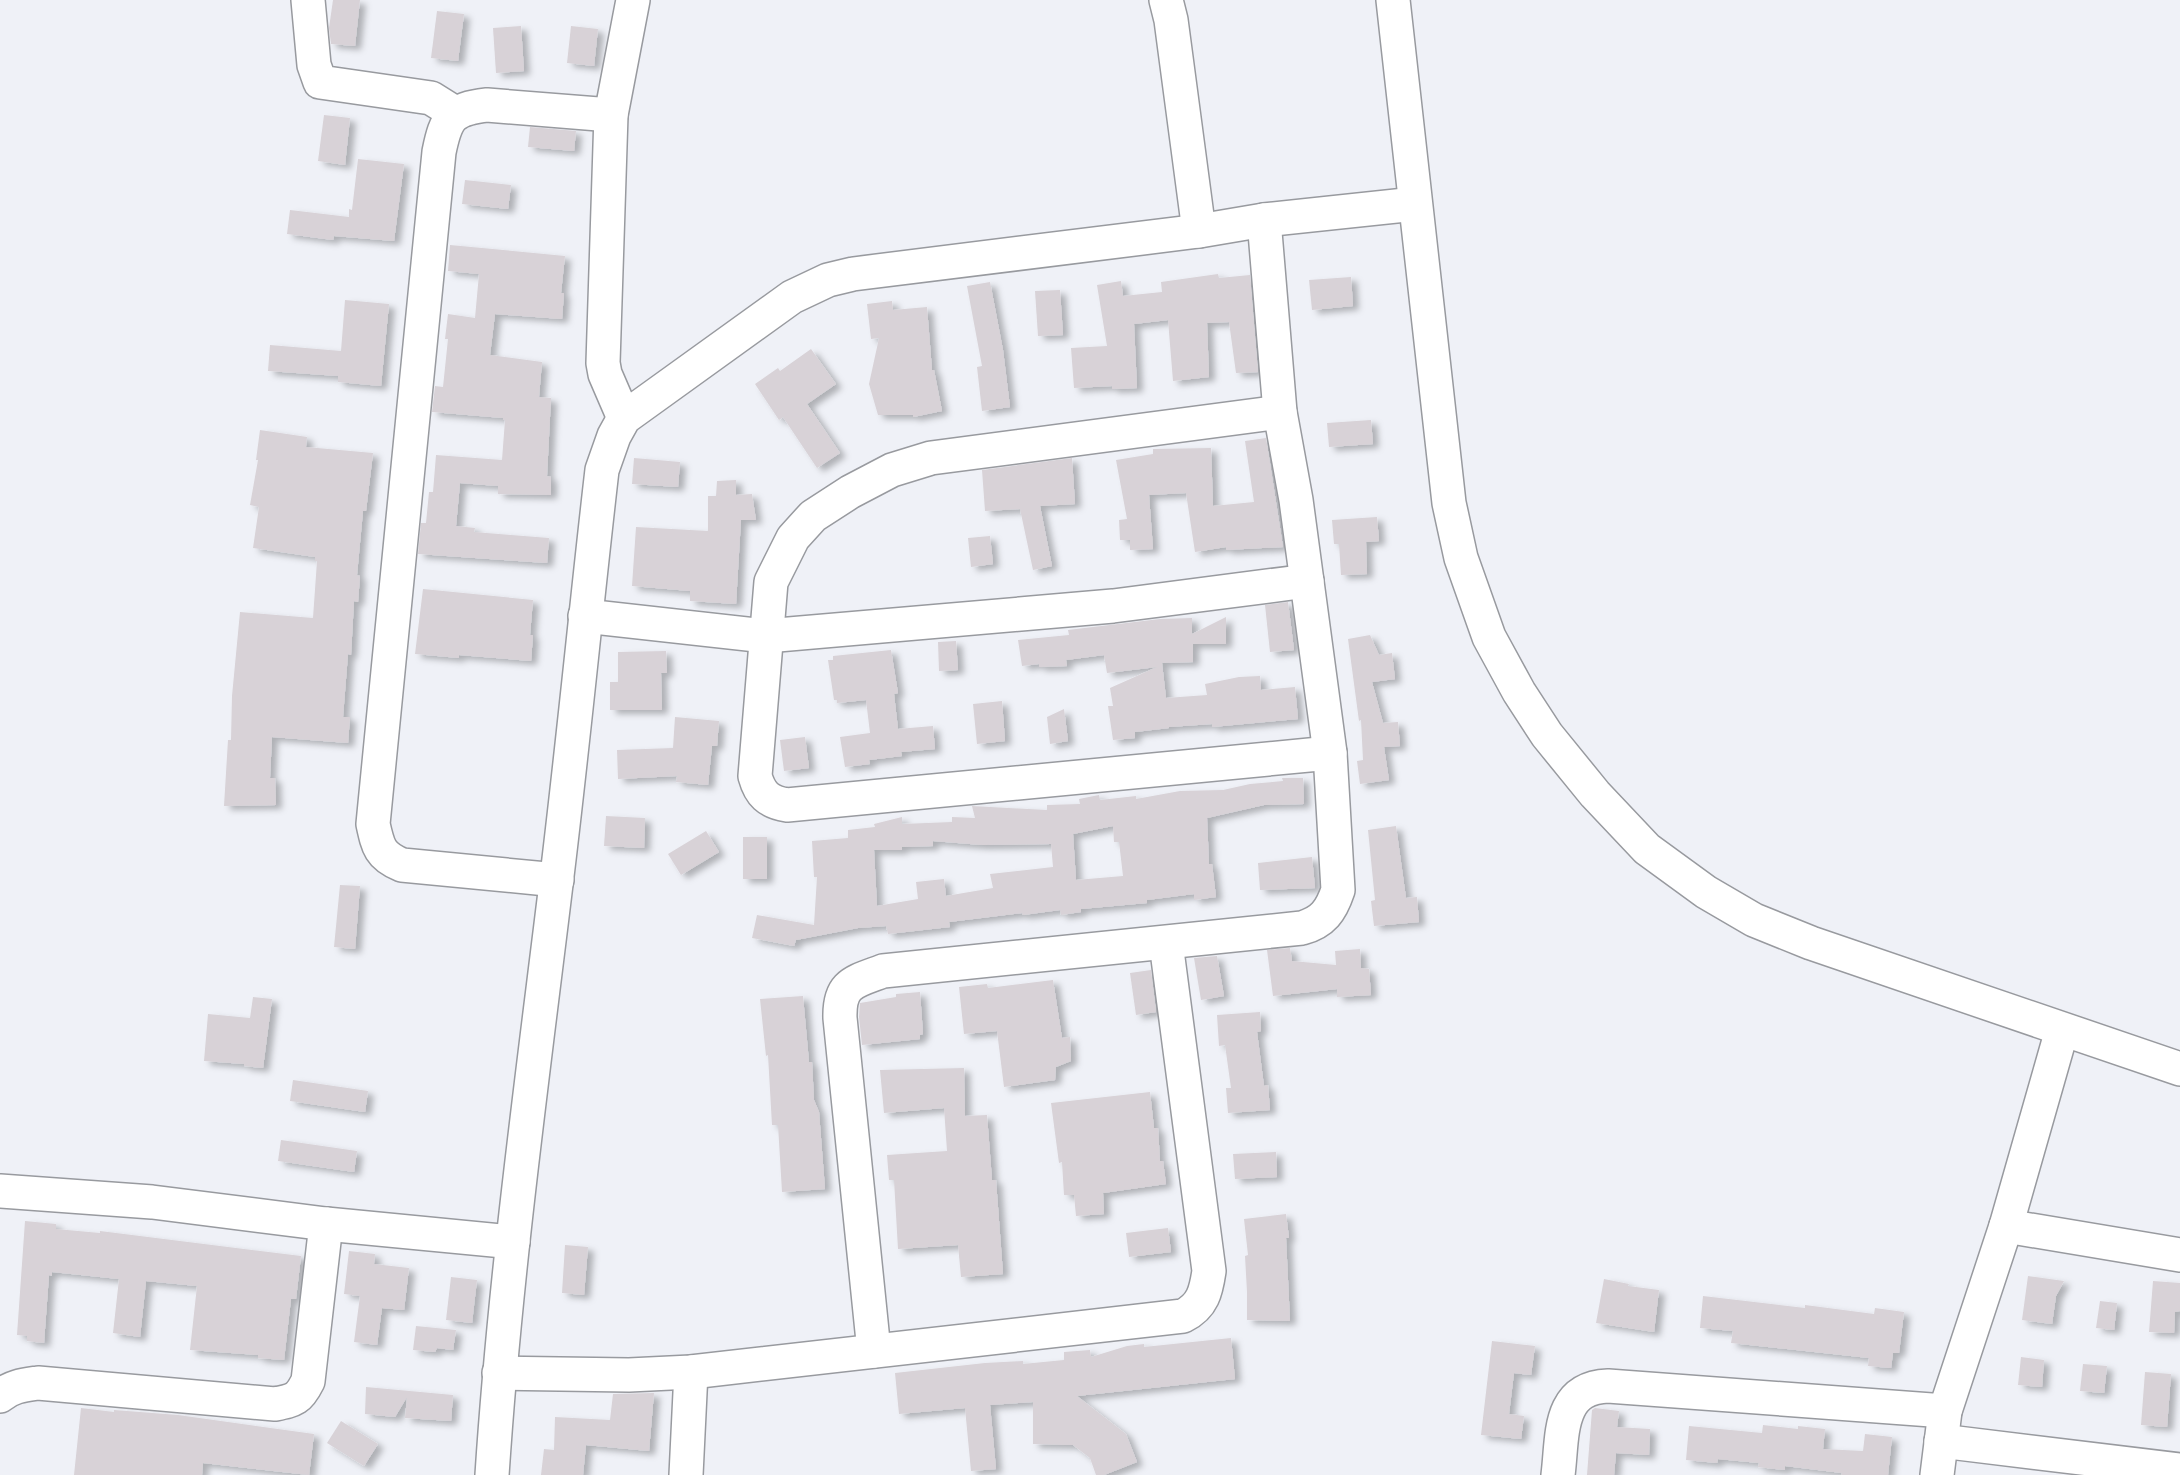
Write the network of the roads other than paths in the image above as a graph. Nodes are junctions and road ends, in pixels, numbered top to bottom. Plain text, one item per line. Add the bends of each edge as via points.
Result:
1 (308, 0) edge
2 (633, 0) edge
3 (1166, 0) edge
4 (1393, 0) edge
5 (455, 113) junction
6 (611, 115) junction
7 (1416, 204) junction
8 (1264, 220) junction
9 (1199, 231) junction
10 (1281, 412) junction
11 (624, 418) junction
12 (1307, 582) junction
13 (585, 616) junction
14 (766, 636) junction
15 (1330, 753) junction
16 (557, 880) junction
17 (1166, 943) junction
18 (2062, 1030) junction
19 (2180, 1069) edge
20 (0, 1191) edge
21 (326, 1224) junction
22 (2006, 1226) junction
23 (513, 1242) junction
24 (2180, 1256) edge
25 (874, 1351) junction
26 (691, 1372) junction
27 (499, 1373) junction
28 (0, 1396) edge
29 (1943, 1426) junction
30 (2180, 1470) edge
31 (492, 1475) edge
32 (686, 1475) edge
33 (1558, 1475) edge
34 (1937, 1475) edge

1 - 5 street via 314,65 320,82 432,98
2 - 6 street
3 - 9 street
4 - 7 street
5 - 6 street via 487,105
5 - 16 street via 444,127 439,152 373,824 382,853 402,865
6 - 11 street via 603,363
7 - 8 street
7 - 18 street via 1449,503 1461,558 1489,637 1547,735 1647,849 1744,914 1811,944
8 - 9 street
8 - 10 street
9 - 11 street via 828,280 792,297
10 - 12 street
10 - 14 street via 931,458 892,470 813,516 792,538 771,582
11 - 13 street via 602,470
12 - 14 street via 1113,606
12 - 15 street
13 - 14 street
13 - 16 street
14 - 15 street via 755,776 759,790 778,804
15 - 17 street via 1338,890 1326,916 1302,928
16 - 23 street
17 - 25 street via 883,971 858,980 843,992 840,1018
17 - 25 street via 1209,1271 1202,1300 1194,1311 1183,1316
18 - 19 street
18 - 22 street
20 - 21 street via 152,1202
21 - 23 street
21 - 28 street via 308,1381 293,1401 275,1404 38,1383 7,1389
22 - 24 street
22 - 29 street
23 - 27 street
25 - 26 street
26 - 27 street
26 - 32 street
27 - 31 street
29 - 30 street
29 - 33 street via 1595,1386 1570,1404
29 - 34 street

